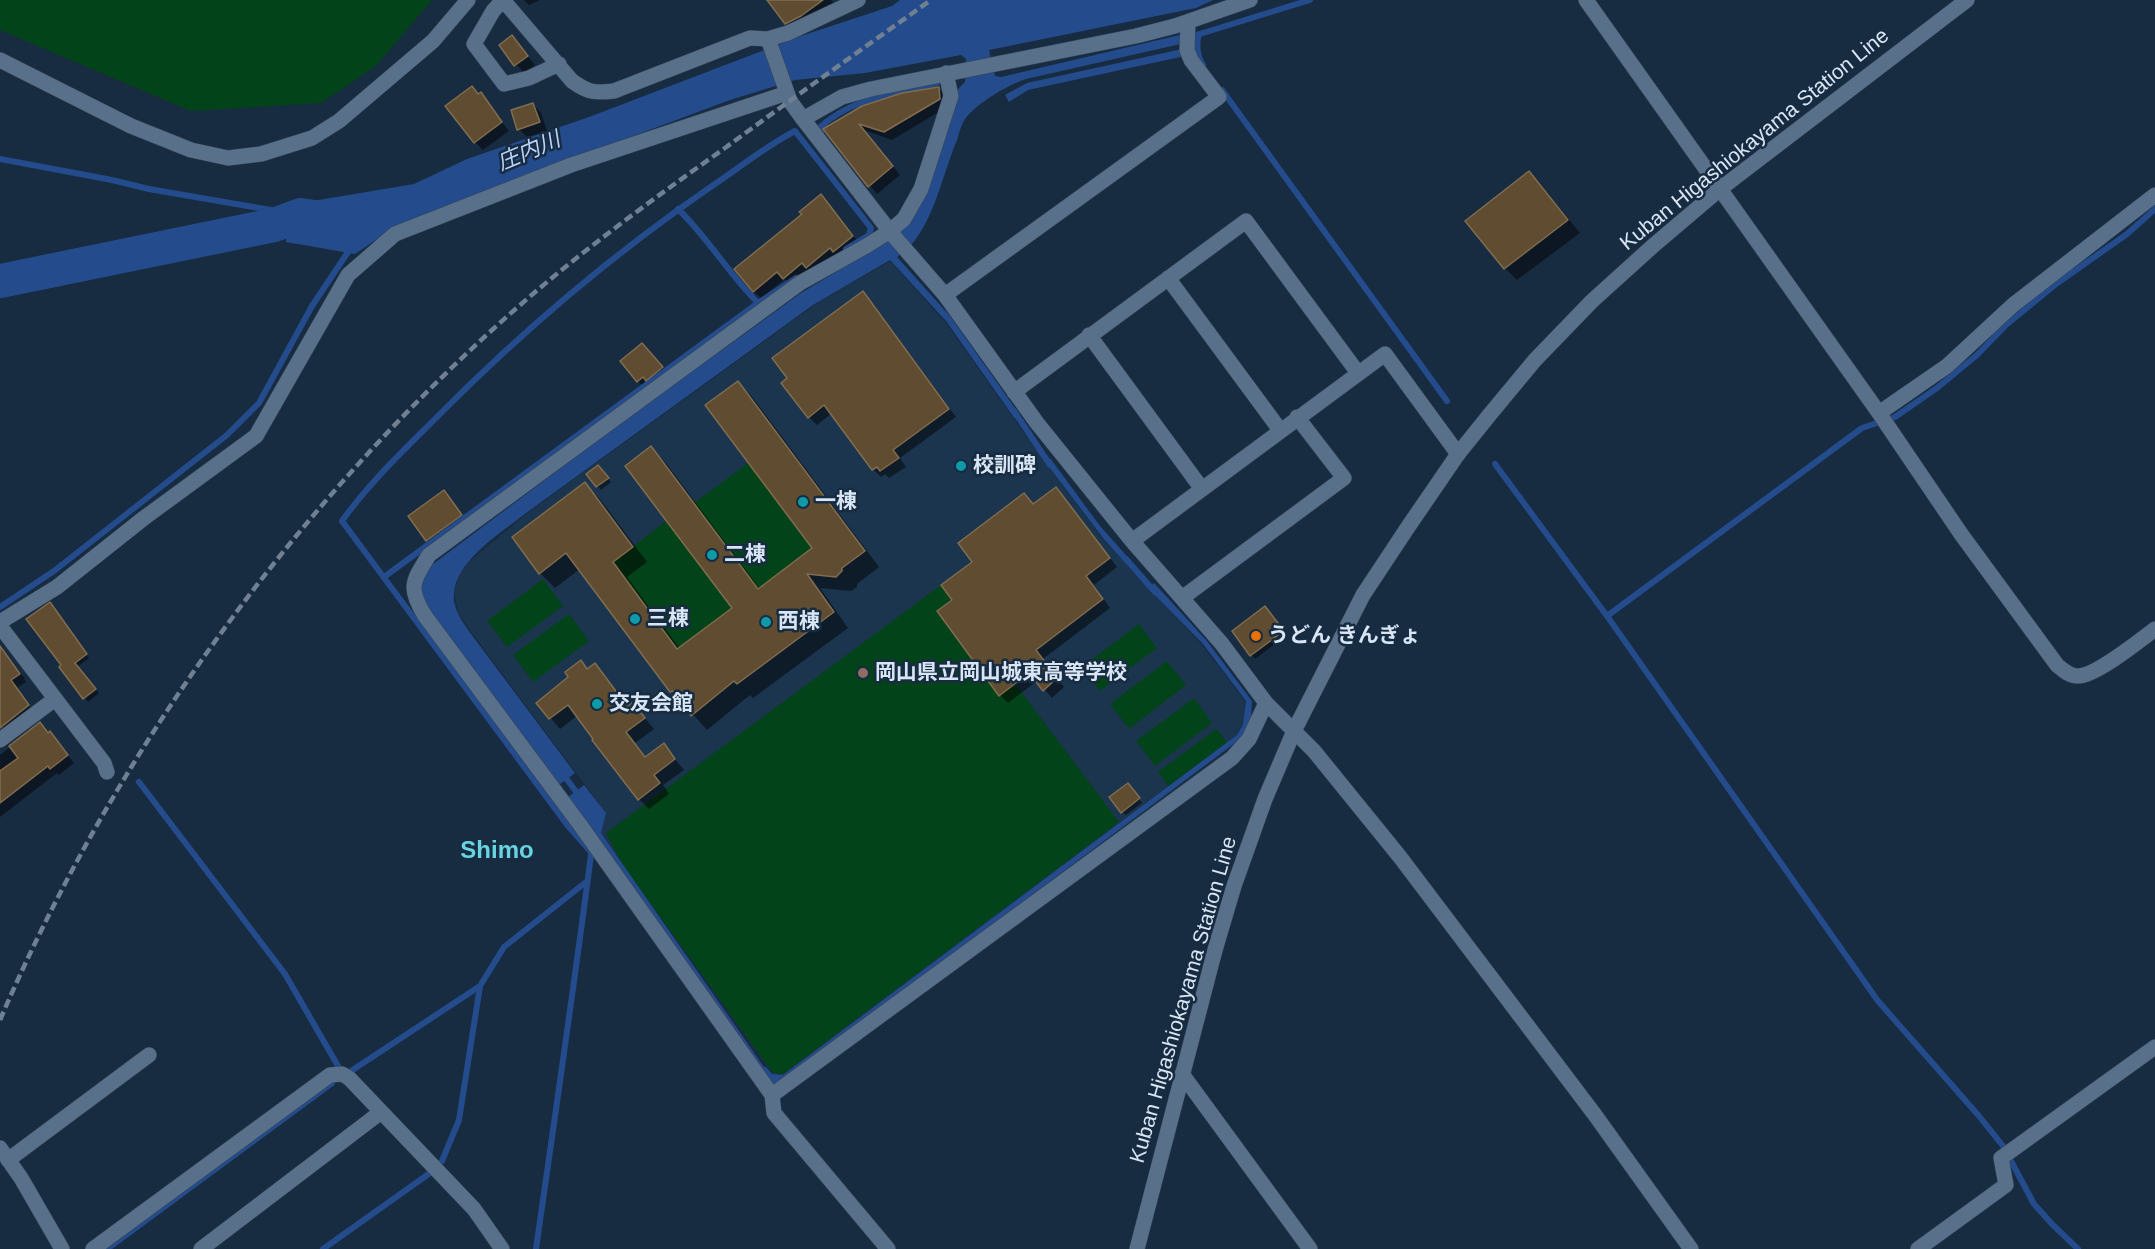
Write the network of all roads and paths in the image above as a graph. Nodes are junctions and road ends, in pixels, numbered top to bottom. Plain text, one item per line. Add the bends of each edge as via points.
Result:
1 (468, 0) edge
2 (503, 0) edge
3 (858, 0) edge
4 (1250, 0) edge
5 (1586, 0) edge
6 (1967, 0) edge
7 (1188, 31) junction
8 (770, 43) junction
9 (0, 60) edge
10 (559, 64) junction
11 (947, 79) junction
12 (785, 90) junction
13 (802, 119) junction
14 (1720, 189) junction
15 (2155, 195) edge
16 (891, 233) junction
17 (1168, 278) junction
18 (945, 296) junction
19 (1089, 335) junction
20 (1358, 373) junction
21 (1014, 392) junction
22 (1297, 417) junction
23 (1883, 419) junction
24 (1280, 430) junction
25 (1458, 454) junction
26 (1202, 489) junction
27 (1132, 541) junction
28 (1182, 598) junction
29 (0, 624) edge
30 (2155, 629) edge
31 (55, 699) junction
32 (1266, 703) junction
33 (1294, 731) junction
34 (0, 740) edge
35 (107, 772) dead end
36 (2155, 1047) edge
37 (149, 1056) dead end
38 (1182, 1074) junction
39 (772, 1095) junction
40 (381, 1112) junction
41 (4, 1154) edge
42 (62, 1249) edge
43 (93, 1249) edge
44 (201, 1249) edge
45 (502, 1249) edge
46 (888, 1249) edge
47 (1137, 1249) edge
48 (1310, 1249) edge
49 (1691, 1249) edge
50 (1918, 1249) edge

1 - 9 street via 433,41 339,121 312,138 261,154 228,158 192,150 132,126
2 - 10 street
2 - 10 street via 474,45 504,84
3 - 8 street
4 - 7 street
5 - 14 street
6 - 14 street, Kuban Higashiokayama Station Line
7 - 11 street via 1136,36 992,64 963,70
7 - 18 street via 1191,60 1219,97
8 - 10 street via 750,38 614,92 584,89
8 - 12 street
11 - 13 street via 871,88 842,97
11 - 16 street via 951,96 921,189
12 - 13 street
12 - 29 street via 572,165 395,234 348,275 256,436 57,587
13 - 16 street
14 - 23 street
14 - 25 street, Kuban Higashiokayama Station Line via 1592,301 1535,360
15 - 23 street via 2013,305
16 - 18 street
16 - 39 street via 800,283 429,555 414,578 417,603 425,616 581,825
17 - 19 street
17 - 20 street via 1246,221
17 - 24 street
18 - 21 street
19 - 21 street
19 - 26 street
20 - 22 street
20 - 25 street via 1385,354
21 - 27 street
22 - 24 street
22 - 28 street via 1344,478
23 - 30 street via 2007,599 2066,673 2089,673
24 - 26 street
25 - 33 street, Kuban Higashiokayama Station Line via 1364,595
26 - 27 street
27 - 28 street
28 - 32 street
29 - 31 street
31 - 34 street
31 - 35 street
32 - 33 street
32 - 39 street via 1249,740 1232,758
33 - 38 street, Kuban Higashiokayama Station Line via 1234,886
33 - 49 street via 1400,857
36 - 50 street via 2001,1158 2006,1185
37 - 41 street
38 - 47 street, Kuban Higashiokayama Station Line
38 - 48 street
39 - 46 street via 774,1113
40 - 43 street via 343,1076 330,1075
40 - 44 street
40 - 45 street via 474,1209
41 - 42 street

